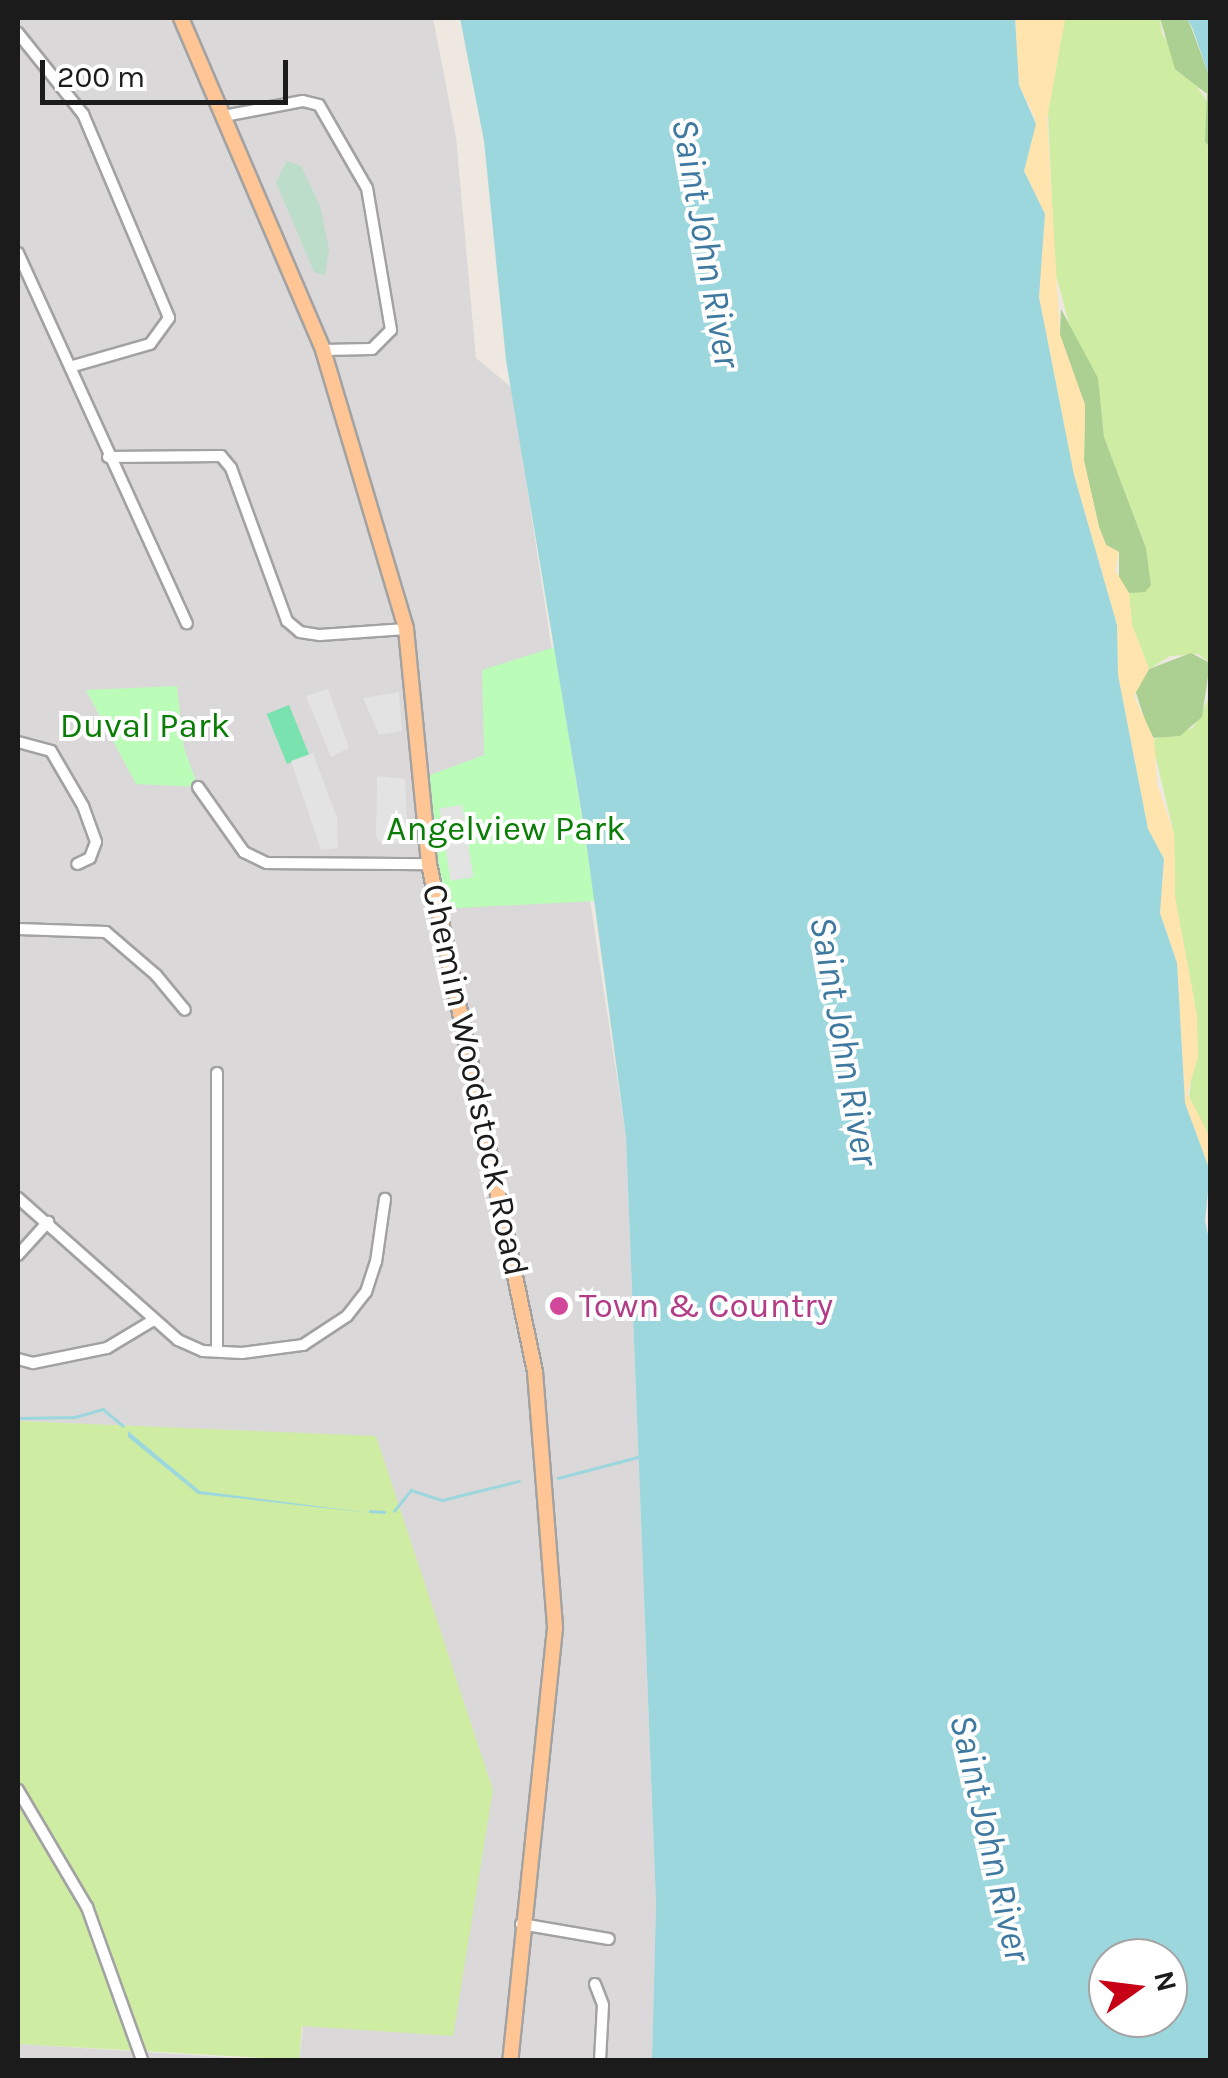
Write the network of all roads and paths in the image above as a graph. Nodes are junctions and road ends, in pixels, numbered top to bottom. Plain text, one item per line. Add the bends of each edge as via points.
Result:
1 (181, 18) edge
2 (18, 33) edge
3 (224, 116) junction
4 (18, 253) edge
5 (323, 350) junction
6 (70, 367) junction
7 (108, 457) junction
8 (187, 623) dead end
9 (406, 629) junction
10 (18, 742) edge
11 (198, 787) dead end
12 (78, 864) dead end
13 (429, 864) junction
14 (18, 929) edge
15 (185, 1010) dead end
16 (217, 1074) dead end
17 (18, 1198) edge
18 (386, 1199) dead end
19 (48, 1222) junction
20 (18, 1255) edge
21 (152, 1321) junction
22 (216, 1351) junction
23 (18, 1359) edge
24 (18, 1790) edge
25 (521, 1924) junction
26 (609, 1939) dead end
27 (594, 1984) dead end
28 (142, 2060) edge
29 (510, 2060) edge
30 (600, 2060) edge

1 - 3 main road, Chemin Woodstock Road
2 - 6 street via 83,114 169,318 150,344
3 - 5 main road, Chemin Woodstock Road
3 - 5 street via 319,105 367,188 391,330 372,349
4 - 6 street
5 - 9 main road, Chemin Woodstock Road
6 - 7 street
7 - 8 street
7 - 9 street via 221,456 232,468 288,621 300,632 320,635
9 - 13 main road, Chemin Woodstock Road
10 - 12 street via 51,752 83,806 96,842 90,858
11 - 13 street via 244,852 267,863
13 - 25 main road, Chemin Woodstock Road via 535,1372 556,1572
14 - 15 street via 106,932
16 - 22 street
17 - 19 street
18 - 22 street via 366,1292 347,1316 320,1338 289,1350
19 - 20 street
19 - 21 street
21 - 22 street via 178,1340
21 - 23 street via 107,1348 33,1363
24 - 28 street via 87,1907
25 - 26 street
25 - 29 main road, Chemin Woodstock Road
27 - 30 street via 603,2005

